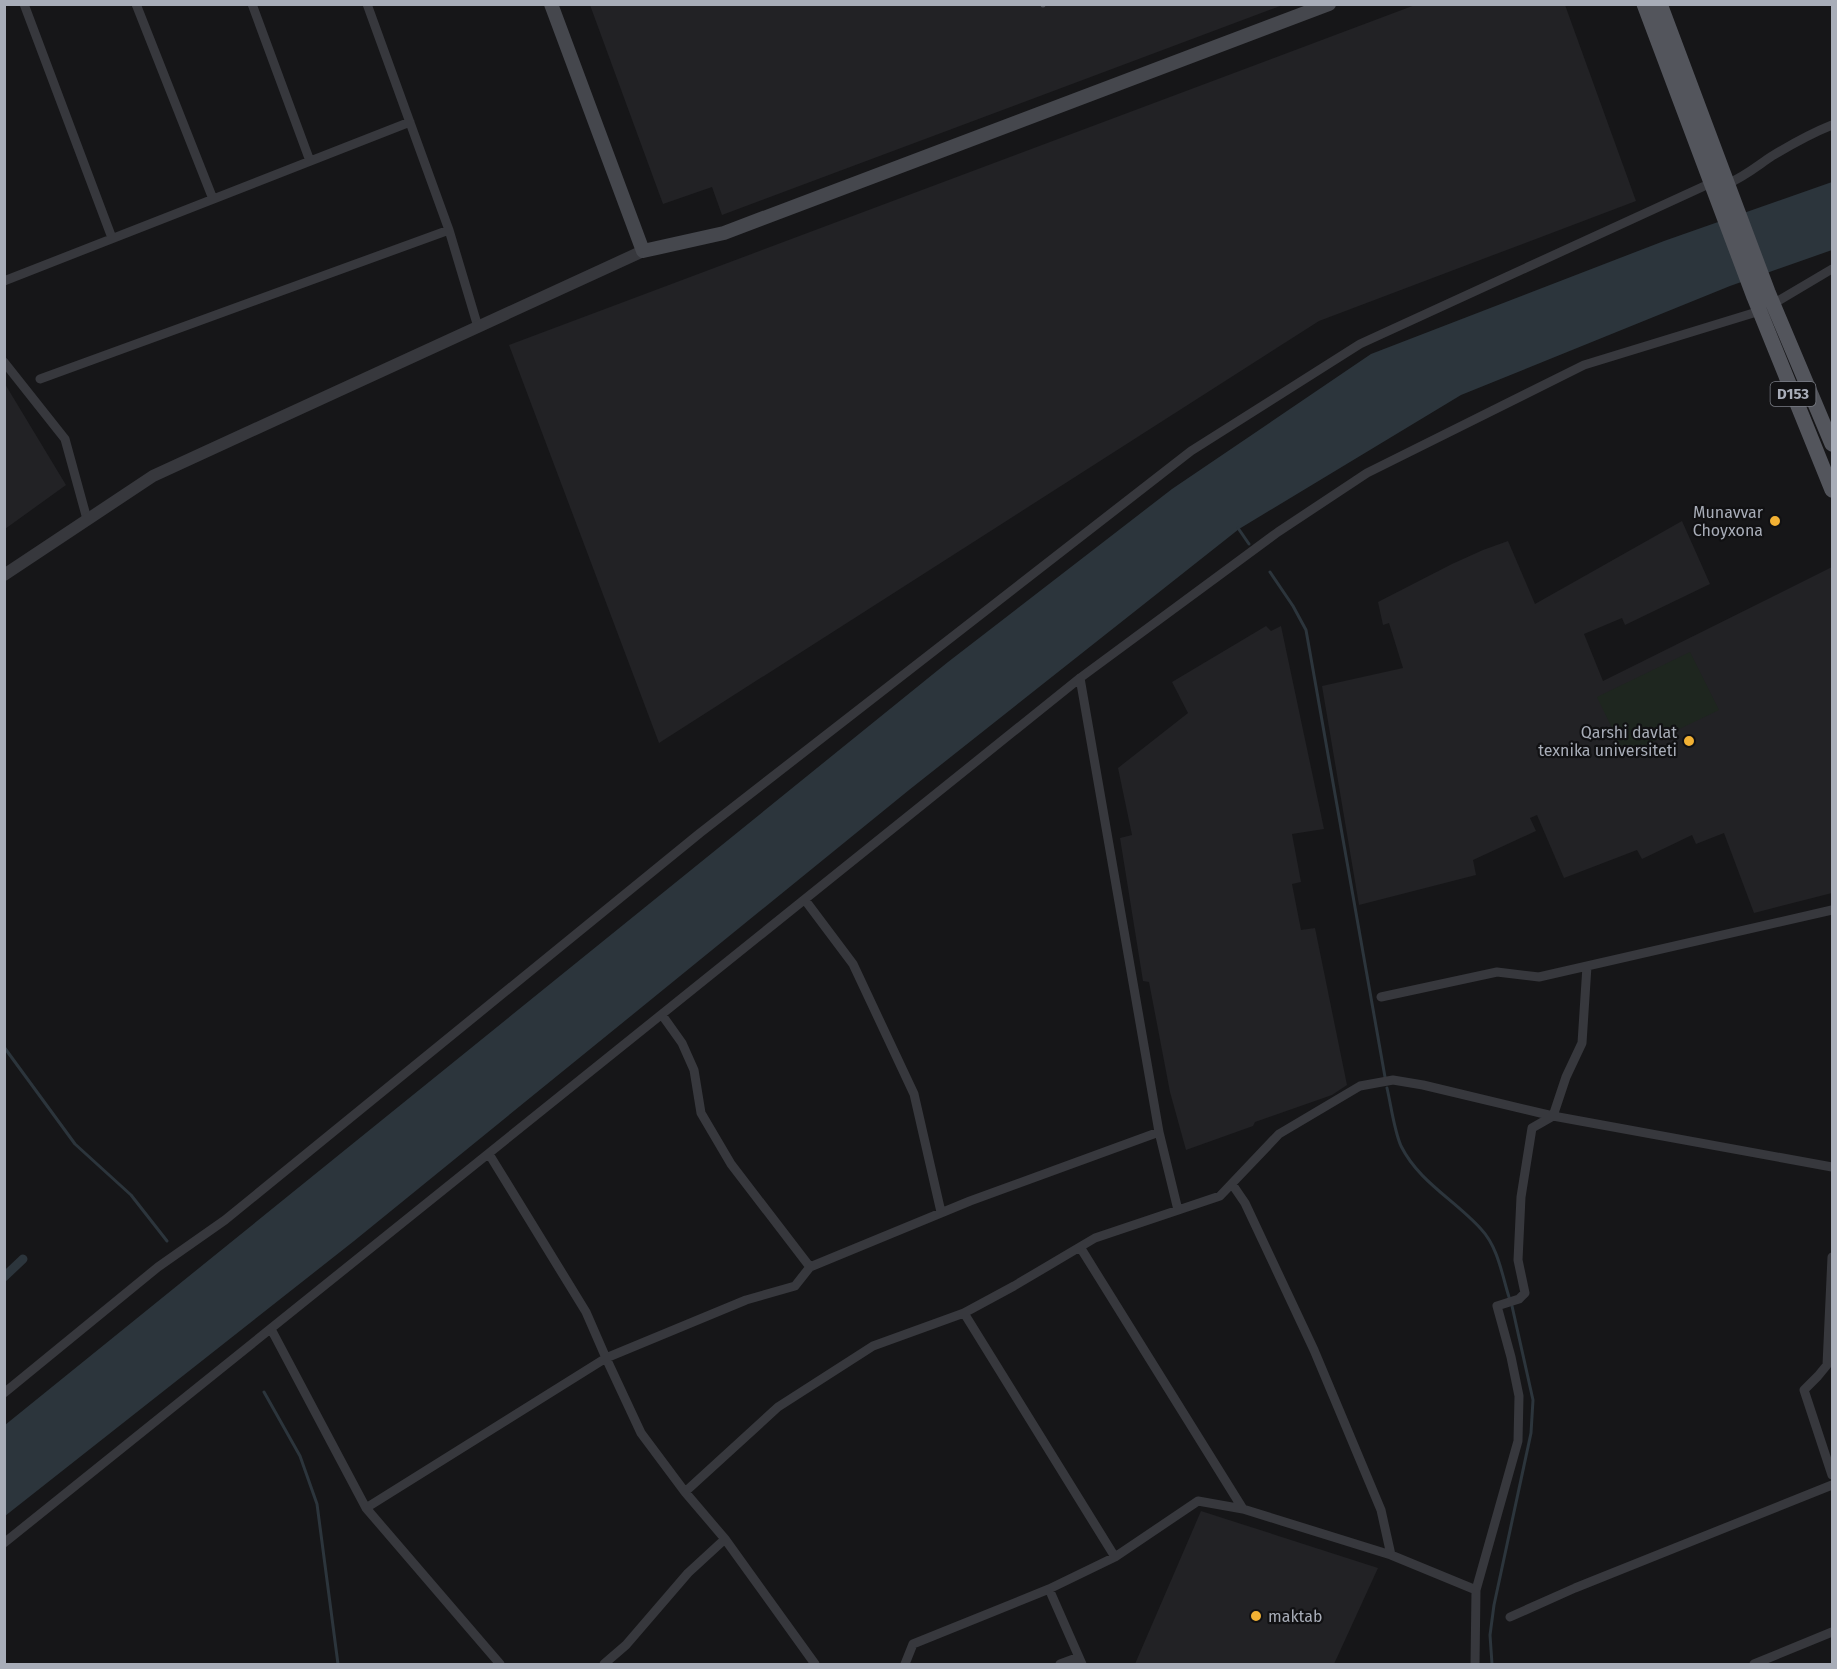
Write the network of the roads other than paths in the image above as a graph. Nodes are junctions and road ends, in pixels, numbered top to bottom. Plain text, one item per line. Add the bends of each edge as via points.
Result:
1 (24, 4) edge
2 (136, 4) edge
3 (252, 4) edge
4 (367, 4) edge
5 (551, 4) edge
6 (1329, 4) edge
7 (1644, 4) edge
8 (1660, 4) edge
9 (410, 122) junction
10 (1833, 125) edge
11 (310, 161) junction
12 (1721, 187) junction
13 (213, 199) junction
14 (449, 230) junction
15 (112, 238) junction
16 (643, 251) junction
17 (1833, 269) edge
18 (5, 281) edge
19 (1764, 301) junction
20 (478, 327) junction
21 (4, 362) edge
22 (40, 378) dead end
23 (1833, 444) edge
24 (1831, 480) edge
25 (87, 519) junction
26 (4, 575) edge
27 (1080, 678) junction
28 (805, 900) junction
29 (1833, 910) edge
30 (1587, 966) junction
31 (1381, 998) dead end
32 (662, 1015) junction
33 (1553, 1116) junction
34 (1159, 1132) junction
35 (489, 1154) junction
36 (1833, 1167) edge
37 (1232, 1184) junction
38 (1178, 1210) junction
39 (941, 1212) junction
40 (1080, 1247) junction
41 (1833, 1257) edge
42 (810, 1266) junction
43 (964, 1313) junction
44 (271, 1329) junction
45 (606, 1358) junction
46 (4, 1393) edge
47 (1833, 1475) edge
48 (1833, 1485) edge
49 (685, 1492) junction
50 (366, 1508) junction
51 (1243, 1509) junction
52 (725, 1539) junction
53 (4, 1543) edge
54 (1391, 1555) junction
55 (1115, 1557) junction
56 (1050, 1589) junction
57 (1476, 1590) junction
58 (1510, 1617) dead end
59 (1833, 1632) edge
60 (1080, 1661) edge
61 (500, 1665) edge
62 (604, 1665) edge
63 (815, 1665) edge
64 (905, 1665) edge
65 (1060, 1665) edge
66 (1475, 1665) edge
67 (1754, 1665) edge

1 - 15 street
2 - 13 street
3 - 11 street
4 - 9 street
5 - 16 main road
6 - 16 main road via 724,233
7 - 12 main road, D153
8 - 12 main road, D153
9 - 11 street
9 - 14 street
10 - 12 street via 1792,144
11 - 13 street
12 - 19 main road, D153
12 - 46 street via 1360,344 1191,451 700,833 225,1220 158,1267
13 - 15 street
14 - 20 street
14 - 22 street
15 - 18 street
16 - 20 street
17 - 19 street
19 - 23 main road, D153
19 - 24 main road, D153
19 - 27 street via 1584,365 1367,473 1278,532
20 - 25 street via 153,476
21 - 25 street via 65,439
25 - 26 street
27 - 28 street
27 - 34 street
28 - 32 street
28 - 39 street via 853,964 914,1094
29 - 30 street
30 - 31 street via 1539,977 1497,972
30 - 33 street via 1582,1043
32 - 35 street
32 - 42 street via 682,1043 694,1070 702,1113 731,1164
33 - 36 street
33 - 37 street via 1393,1080 1360,1086 1279,1134
33 - 57 street via 1532,1128 1521,1197 1518,1260 1525,1293 1497,1306 1519,1396 1518,1440
34 - 38 street
34 - 39 street
35 - 44 street
35 - 45 street via 586,1312
37 - 38 street via 1220,1196
37 - 54 street via 1245,1203 1314,1350 1381,1510
38 - 40 street via 1095,1238
39 - 42 street
40 - 43 street
40 - 51 street
41 - 47 street via 1827,1365 1804,1390
42 - 45 street via 795,1286 746,1300
43 - 49 street via 873,1346 777,1407
43 - 55 street
44 - 50 street
44 - 53 street
45 - 49 street via 641,1433
45 - 50 street
48 - 58 street via 1575,1587
49 - 52 street
50 - 61 street
51 - 54 street
51 - 55 street via 1198,1501
52 - 62 street via 688,1573
52 - 63 street
54 - 57 street
55 - 56 street
56 - 60 street
56 - 64 street via 913,1644
57 - 66 street
59 - 67 street
60 - 65 street

